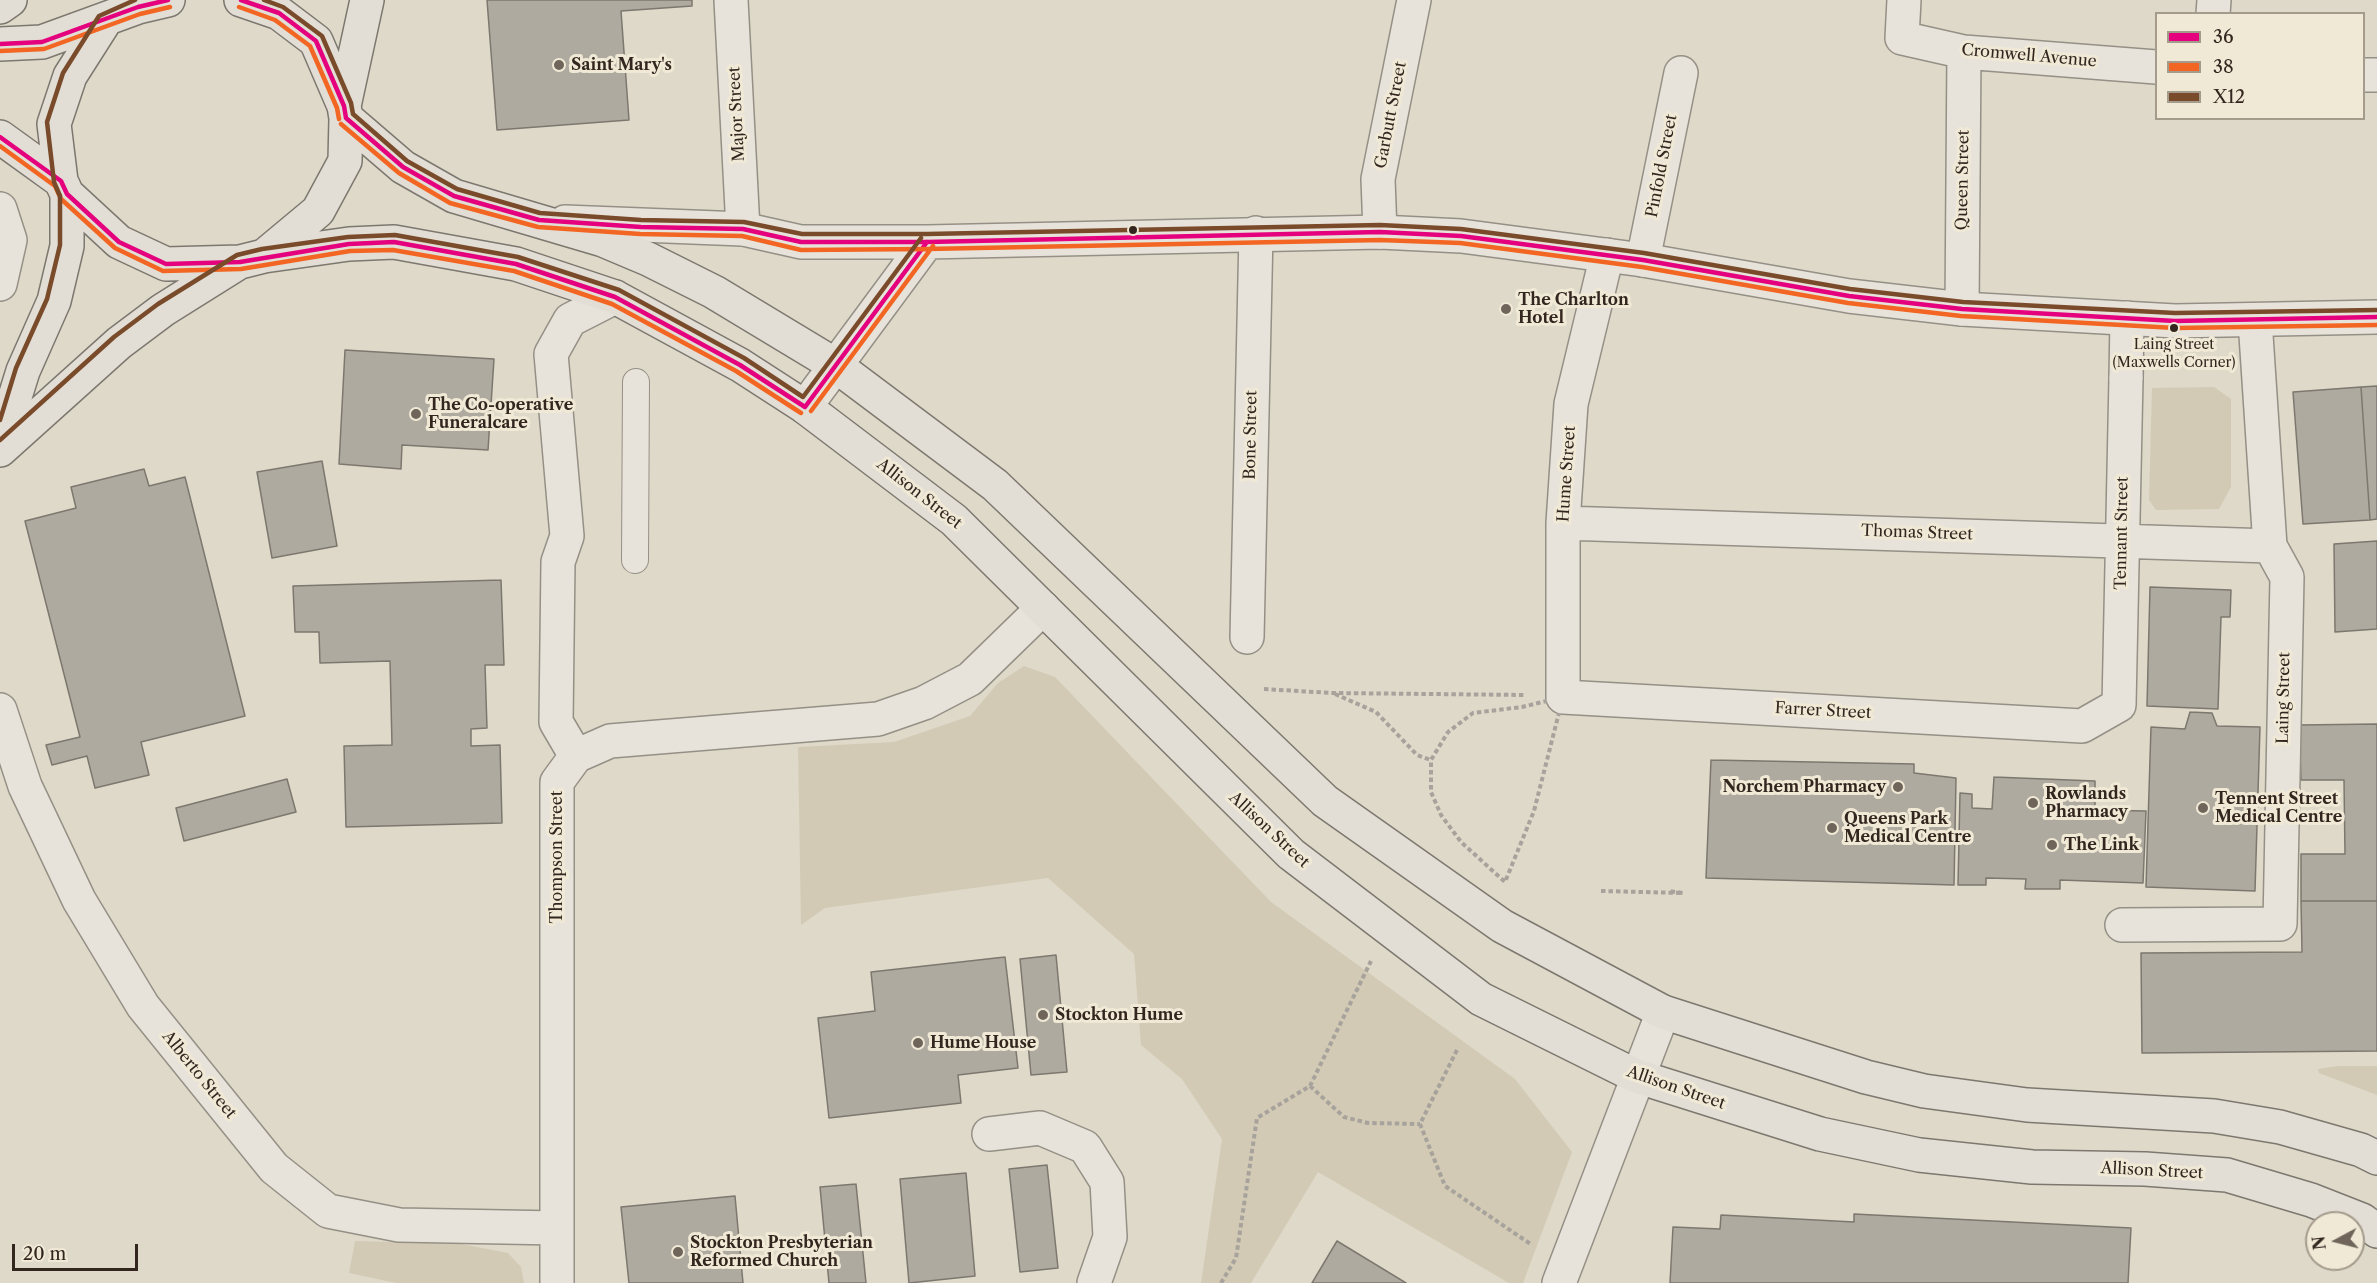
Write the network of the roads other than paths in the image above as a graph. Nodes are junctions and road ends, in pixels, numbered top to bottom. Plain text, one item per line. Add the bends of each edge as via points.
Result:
1 (10, 0) edge
2 (241, 0) edge
3 (367, 0) edge
4 (731, 0) edge
5 (1414, 0) edge
6 (1904, 0) edge
7 (147, 2) edge
8 (0, 8) edge
9 (105, 21) junction
10 (0, 44) edge
11 (1964, 52) junction
12 (2155, 67) edge
13 (1681, 73) dead end
14 (345, 112) junction
15 (0, 137) edge
16 (64, 187) junction
17 (0, 208) edge
18 (539, 220) junction
19 (743, 229) junction
20 (1380, 232) junction
21 (1256, 233) junction
22 (927, 242) junction
23 (1607, 255) junction
24 (252, 259) junction
25 (1643, 260) junction
26 (0, 283) edge
27 (615, 297) junction
28 (1962, 309) junction
29 (2377, 317) edge
30 (2127, 318) junction
31 (2255, 320) junction
32 (835, 365) junction
33 (636, 382) dead end
34 (806, 407) junction
35 (0, 448) edge
36 (1563, 523) junction
37 (2121, 539) junction
38 (2270, 546) junction
39 (635, 560) dead end
40 (1043, 608) junction
41 (1247, 637) dead end
42 (1547, 696) joint
43 (0, 711) edge
44 (2082, 726) joint
45 (576, 756) junction
46 (2122, 925) dead end
47 (1663, 1012) junction
48 (1636, 1076) junction
49 (989, 1134) dead end
50 (2377, 1158) edge
51 (556, 1228) junction
52 (2377, 1231) edge
53 (1562, 1275) edge
54 (557, 1283) edge
55 (1094, 1283) edge

1 - 8 main road
2 - 14 main road via 279,13 316,41
3 - 14 main road
4 - 19 street, Major Street
5 - 20 street, Garbutt Street via 1378,179
6 - 11 street, Cromwell Avenue via 1902,38
7 - 9 main road
9 - 10 main road via 42,42
9 - 16 main road via 70,76 54,124
11 - 12 street, Cromwell Avenue
11 - 28 street, Queen Street
13 - 25 street, Pinfold Street
14 - 18 main road via 403,167 454,196
14 - 24 main road via 345,161 318,211
15 - 16 main road, Allison Street
16 - 24 main road, Allison Street via 119,242 166,264
16 - 35 main road via 67,246 54,300 23,371
17 - 26 street via 10,240
18 - 19 street
18 - 32 main road via 648,259 714,292
19 - 22 street via 801,242
20 - 21 street
20 - 23 street via 1461,236
21 - 22 street
21 - 41 street, Bone Street
22 - 32 street
23 - 25 street
23 - 36 street, Hume Street via 1571,405
24 - 27 main road, Allison Street via 349,244 394,242 516,264
24 - 35 main road via 163,310 119,343
25 - 28 street via 1849,296
27 - 34 main road, Allison Street via 740,365
27 - 45 street via 570,320 551,354 567,536 558,562 556,722
28 - 30 street
29 - 31 street
30 - 31 street
30 - 37 street, Tennant Street
31 - 38 street, Laing Street
32 - 34 street
32 - 47 main road via 995,485 1324,801 1502,926
33 - 39 lane
34 - 40 main road, Allison Street via 954,520
36 - 37 street, Thomas Street
36 - 42 street, Hume Street
37 - 38 street, Thomas Street
37 - 44 street, Tennant Street via 2119,705
38 - 46 street, Laing Street via 2287,577 2280,924
40 - 45 street via 970,679 924,704 878,719 610,741
40 - 48 main road, Allison Street via 1291,854 1481,999
42 - 44 street, Farrer Street
43 - 51 street, Alberto Street via 25,786 79,900 143,1006 274,1168 328,1211 399,1225
45 - 51 street, Thompson Street via 557,782
47 - 48 street
47 - 50 main road via 1866,1077 1924,1091 2027,1105 2214,1116 2280,1127
48 - 52 main road, Allison Street via 1820,1134 1919,1155 2032,1167 2228,1175 2311,1200 2362,1220
48 - 53 street
49 - 55 street via 1040,1128 1085,1146 1107,1182 1110,1237
51 - 54 street, Thompson Street

